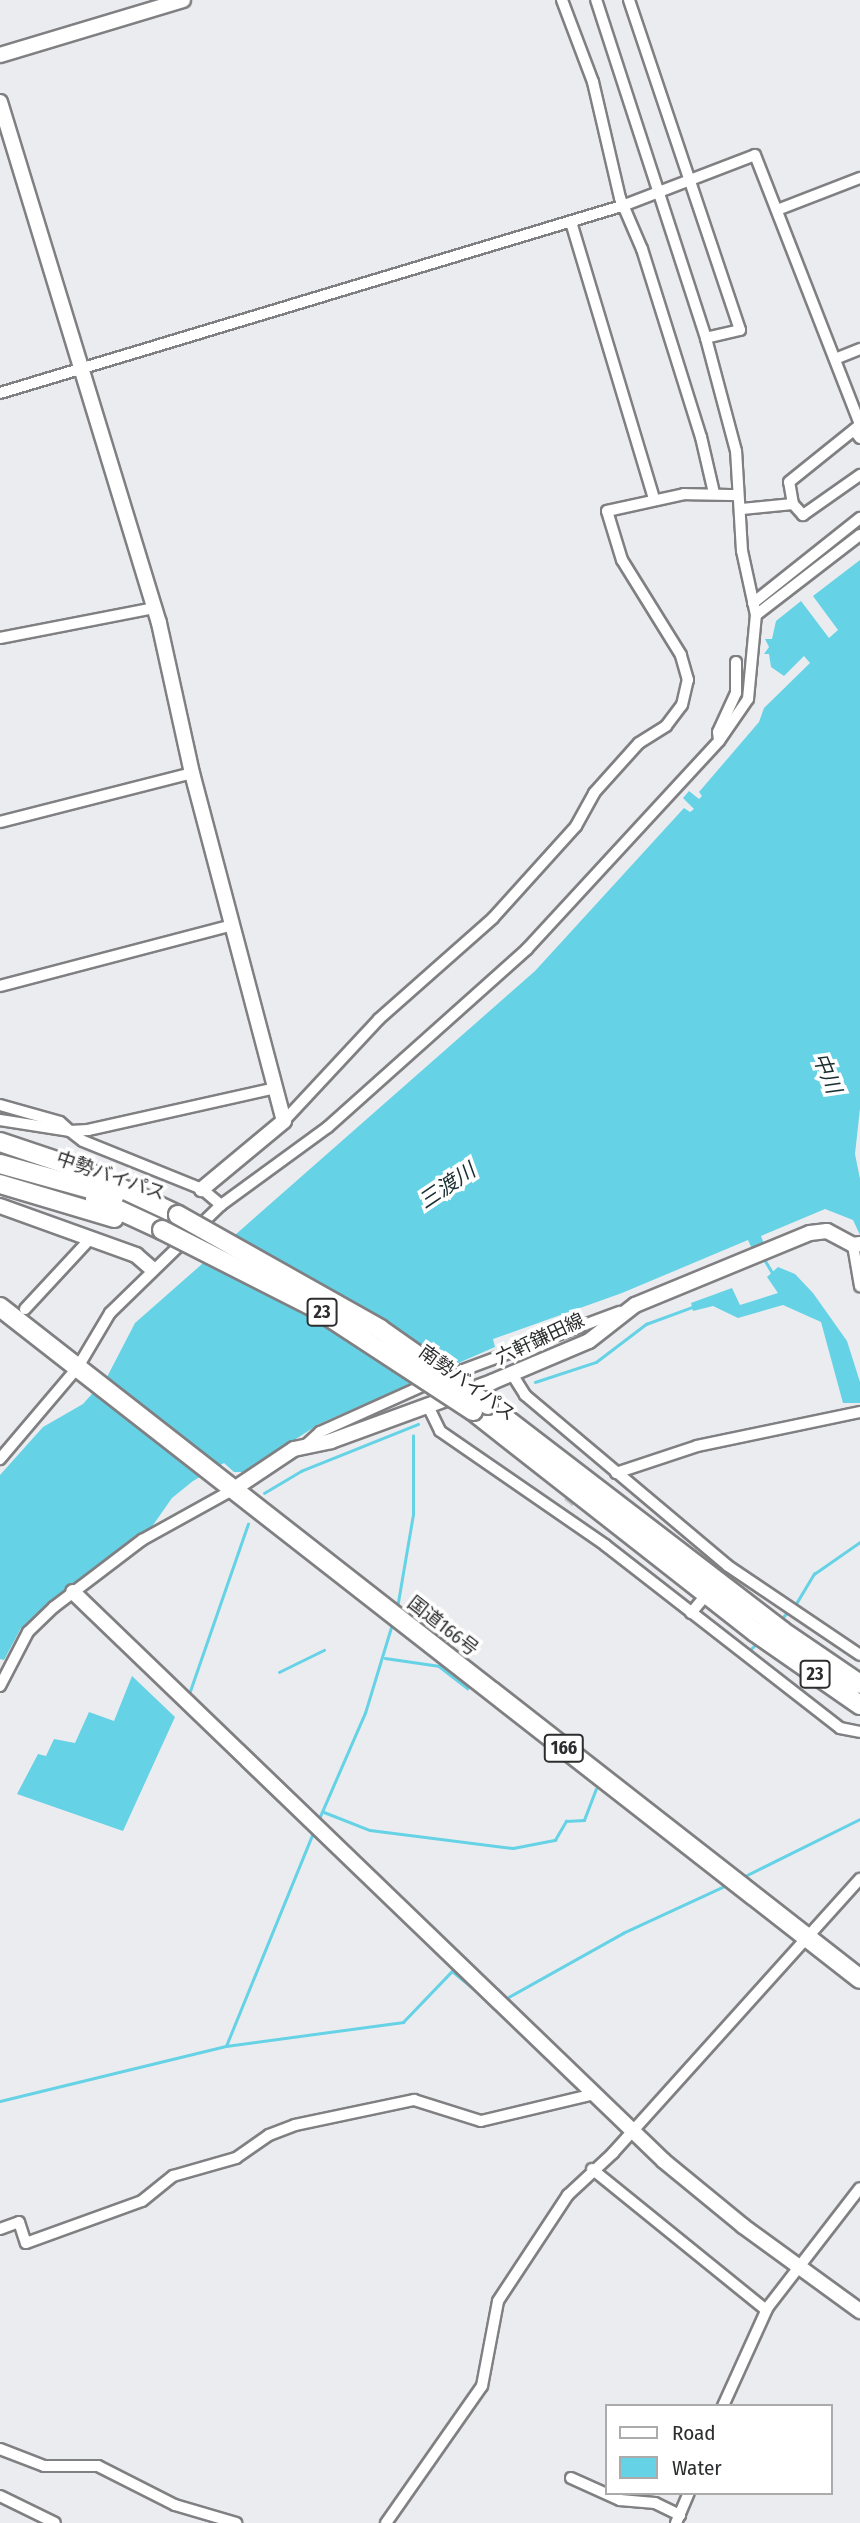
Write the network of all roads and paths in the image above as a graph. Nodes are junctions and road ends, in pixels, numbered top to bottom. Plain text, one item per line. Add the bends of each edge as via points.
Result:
1 (183, 0) edge
2 (562, 0) edge
3 (596, 0) edge
4 (629, 0) edge
5 (0, 55) edge
6 (0, 102) edge
7 (860, 178) edge
8 (687, 180) junction
9 (656, 192) junction
10 (625, 205) junction
11 (777, 210) junction
12 (570, 222) junction
13 (706, 338) junction
14 (860, 349) edge
15 (835, 359) junction
16 (82, 368) junction
17 (0, 393) edge
18 (858, 429) edge
19 (860, 475) edge
20 (714, 493) junction
21 (736, 495) junction
22 (654, 499) junction
23 (793, 503) junction
24 (742, 509) junction
25 (860, 518) edge
26 (860, 535) edge
27 (753, 603) junction
28 (155, 608) junction
29 (756, 615) junction
30 (0, 638) edge
31 (736, 662) dead end
32 (719, 741) junction
33 (192, 773) junction
34 (0, 822) edge
35 (232, 925) junction
36 (0, 986) edge
37 (275, 1088) junction
38 (0, 1105) edge
39 (0, 1120) edge
40 (284, 1121) junction
41 (70, 1131) junction
42 (0, 1142) edge
43 (0, 1165) edge
44 (0, 1184) edge
45 (202, 1189) junction
46 (220, 1205) junction
47 (0, 1206) edge
48 (171, 1221) junction
49 (207, 1232) joint
50 (91, 1238) junction
51 (857, 1244) edge
52 (152, 1269) junction
53 (860, 1286) edge
54 (635, 1305) junction
55 (0, 1307) edge
56 (25, 1309) dead end
57 (78, 1367) junction
58 (512, 1374) junction
59 (428, 1404) junction
60 (480, 1408) junction
61 (859, 1413) edge
62 (306, 1445) junction
63 (0, 1459) edge
64 (616, 1473) junction
65 (234, 1489) junction
66 (568, 1503) tunnel mouth
67 (559, 1512) junction
68 (728, 1566) junction
69 (711, 1588) junction
70 (73, 1592) junction
71 (691, 1613) junction
72 (768, 1632) junction
73 (860, 1655) edge
74 (860, 1684) edge
75 (0, 1686) edge
76 (860, 1705) edge
77 (860, 1732) edge
78 (860, 1879) edge
79 (806, 1937) junction
80 (860, 1979) edge
81 (594, 2094) junction
82 (632, 2130) junction
83 (592, 2169) junction
84 (860, 2188) edge
85 (0, 2229) edge
86 (799, 2268) junction
87 (766, 2310) junction
88 (860, 2311) edge
89 (724, 2404) edge
90 (0, 2449) edge
91 (571, 2478) dead end
92 (604, 2493) edge
93 (609, 2495) edge
94 (688, 2495) edge
95 (0, 2496) edge
96 (677, 2521) edge
97 (55, 2523) edge
98 (236, 2523) edge
99 (386, 2523) edge

1 - 5 street
2 - 10 street via 593,82
3 - 9 street
4 - 8 street
6 - 16 street
7 - 11 street
8 - 9 street
8 - 11 street via 755,155
8 - 13 street via 740,330
9 - 10 street
9 - 13 street
10 - 12 street
10 - 20 street via 701,437
11 - 15 street
12 - 16 street
12 - 22 street
13 - 21 street via 736,451
14 - 15 street
15 - 18 street
16 - 17 street
16 - 28 street
18 - 23 street via 789,482
19 - 23 street via 803,514
20 - 21 street
20 - 22 street
21 - 24 street
22 - 40 street via 607,511 622,560 681,655 688,688 682,705 666,726 639,743 594,793 576,826 493,918 379,1019
23 - 24 street
24 - 27 street via 742,551
25 - 27 street
26 - 29 street
27 - 29 street
28 - 30 street
28 - 33 street
29 - 32 street via 748,699
31 - 32 street via 736,694 718,733
32 - 46 street via 527,949 328,1127
33 - 34 street
33 - 35 street
35 - 36 street
35 - 37 street
37 - 40 street
37 - 41 street via 123,1126
38 - 41 street via 60,1122
39 - 41 street
40 - 45 street
41 - 45 street via 83,1141
42 - 48 highway, 23 via 80,1169
43 - 48 highway, 中勢バイパス / 23
44 - 48 highway, 南勢バイパス / 23
45 - 46 street
46 - 52 street
47 - 50 street
48 - 49 highway, 中勢バイパス / 23, bridge
48 - 60 highway, 南勢バイパス / 23, bridge
49 - 60 highway, 南勢バイパス / 23, bridge via 380,1329
50 - 52 street via 136,1255
50 - 56 street
51 - 53 street
51 - 54 street, 六軒鎌田線 via 820,1231
52 - 57 street via 110,1312 82,1353
54 - 58 street, 六軒鎌田線 via 589,1342
54 - 62 street via 358,1413 320,1432
55 - 57 highway, 国道166号 / 166
57 - 63 street
57 - 65 highway, 国道166号 / 166
58 - 59 street, 六軒鎌田線
58 - 64 street via 525,1395 600,1466
59 - 62 street, 六軒鎌田線 via 331,1441
59 - 67 street via 440,1431
60 - 69 highway, 南勢バイパス / 23
61 - 64 street via 697,1446
62 - 65 street, 六軒鎌田線
64 - 68 street
65 - 70 street via 142,1540
65 - 79 highway, 国道166号 / 166
66 - 67 street
67 - 71 street
68 - 69 street
68 - 73 street
69 - 71 street
69 - 72 highway, 南勢バイパス / 23
70 - 75 street via 28,1632
70 - 81 street
71 - 77 street via 840,1728
72 - 74 highway, 南勢バイパス / 23
72 - 76 highway, 南勢バイパス / 23
78 - 79 street
79 - 80 highway, 国道166号 / 166
79 - 82 street
81 - 82 street
81 - 85 street via 481,2121 414,2101 295,2125 269,2135 236,2158 173,2176 142,2201 26,2243 19,2221
82 - 83 street
82 - 86 street via 716,2205
83 - 87 street
83 - 99 street via 512,2274 494,2312 482,2386
84 - 86 street
86 - 87 street
86 - 88 street
87 - 89 street
90 - 98 street via 44,2466 98,2466 175,2505
91 - 92 street
93 - 96 street via 655,2503
94 - 96 street
95 - 97 street

